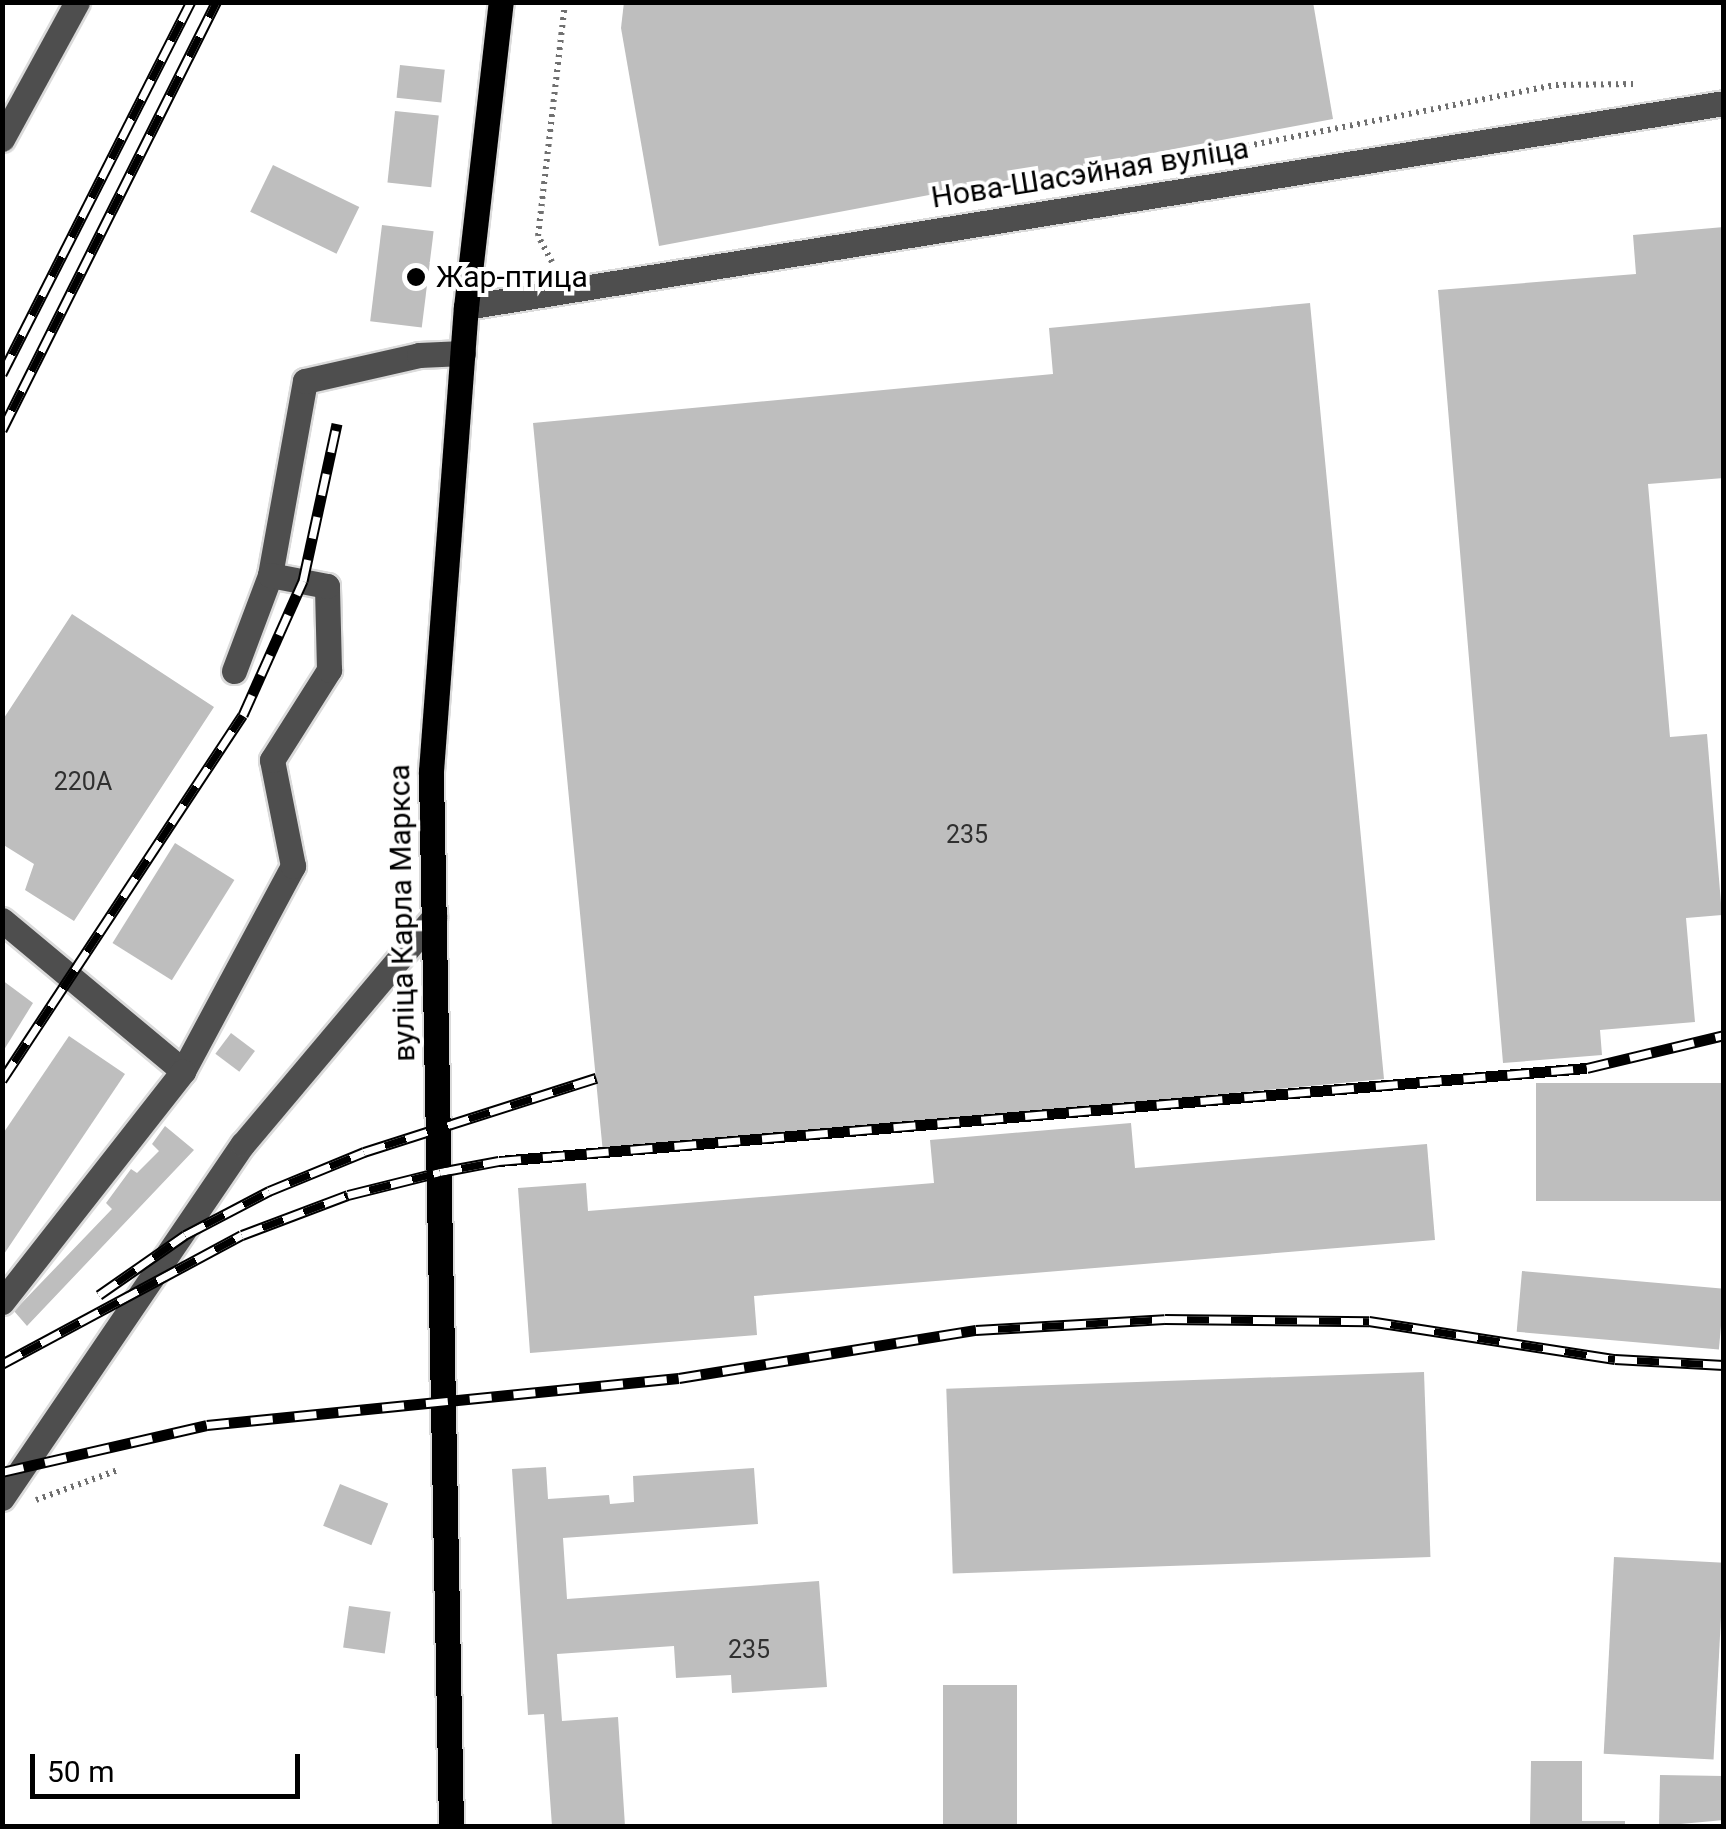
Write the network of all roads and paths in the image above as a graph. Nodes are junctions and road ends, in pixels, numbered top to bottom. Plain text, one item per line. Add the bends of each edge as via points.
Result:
1 (77, 2) edge
2 (501, 2) edge
3 (566, 2) edge
4 (1642, 84) dead end
5 (1724, 103) edge
6 (2, 138) edge
7 (1231, 149) dead end
8 (559, 267) dead end
9 (466, 308) junction
10 (463, 353) junction
11 (270, 575) junction
12 (234, 670) dead end
13 (434, 917) junction
14 (2, 920) edge
15 (182, 1071) junction
16 (2, 1302) edge
17 (118, 1470) dead end
18 (11, 1502) edge
19 (451, 1826) edge

1 - 6 street
2 - 9 main road, вуліца Карла Маркса
3 - 8 path via 538,236 546,257
4 - 7 path via 1556,85
5 - 9 street, Нова-Шасэйная вуліца
9 - 10 main road, вуліца Карла Маркса
10 - 11 street via 419,355 305,381
10 - 13 main road, вуліца Карла Маркса via 431,771
11 - 12 street
11 - 15 street via 327,586 329,670 272,760 293,866
13 - 18 street via 243,1144
13 - 19 main road, вуліца Карла Маркса
14 - 15 street
15 - 16 street
17 - 18 path

